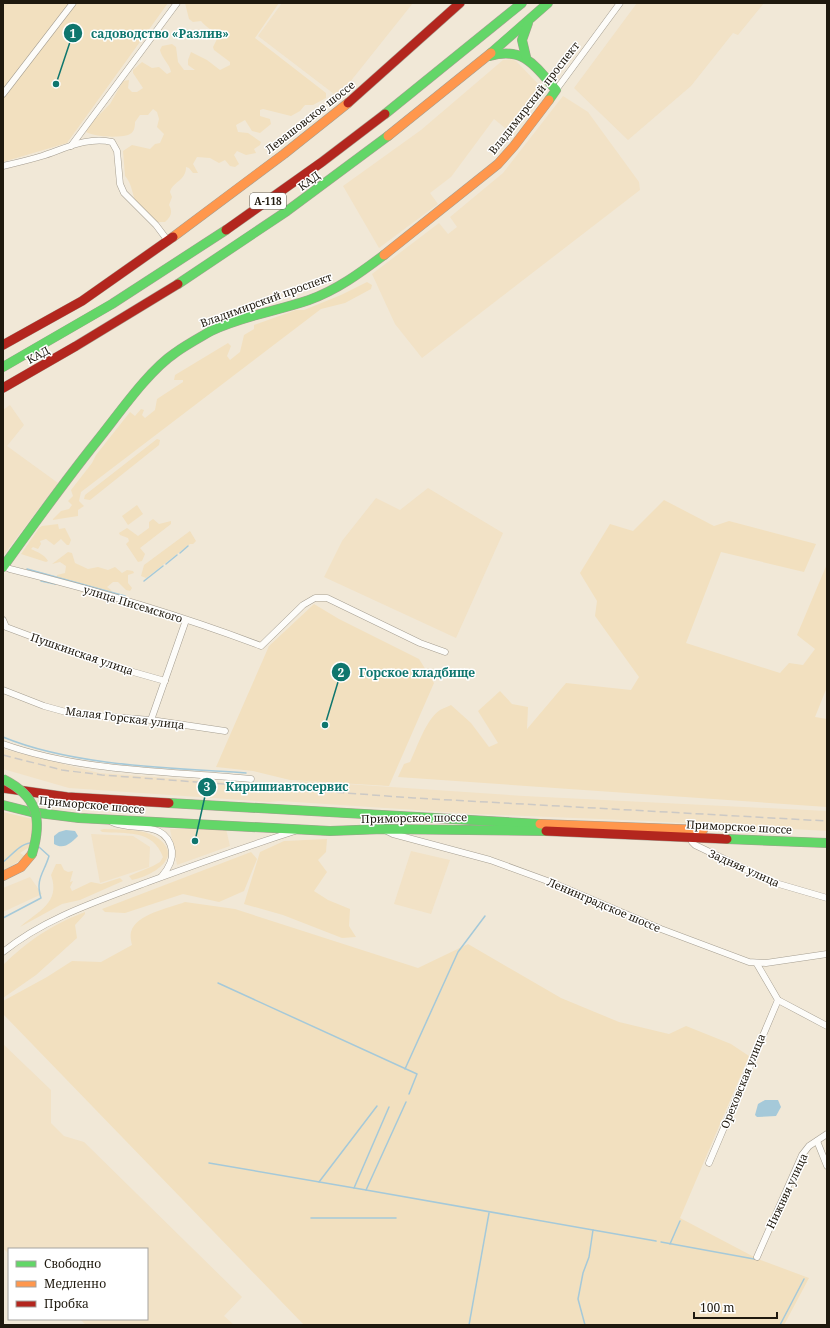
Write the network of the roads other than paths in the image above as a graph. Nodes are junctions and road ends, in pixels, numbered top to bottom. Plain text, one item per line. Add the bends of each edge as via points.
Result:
1 (73, 3) edge
2 (177, 3) edge
3 (460, 3) edge
4 (548, 3) edge
5 (620, 3) edge
6 (519, 5) edge
7 (531, 18) junction
8 (526, 57) junction
9 (485, 58) junction
10 (556, 90) junction
11 (3, 94) edge
12 (71, 146) junction
13 (3, 166) edge
14 (168, 241) junction
15 (3, 345) edge
16 (3, 367) edge
17 (3, 388) edge
18 (3, 566) edge
19 (3, 620) edge
20 (186, 620) junction
21 (445, 652) dead end
22 (164, 681) junction
23 (3, 690) edge
24 (151, 720) junction
25 (226, 731) dead end
26 (3, 744) edge
27 (3, 779) edge
28 (251, 779) dead end
29 (3, 788) edge
30 (3, 805) edge
31 (334, 813) junction
32 (107, 820) junction
33 (383, 829) junction
34 (300, 830) junction
35 (330, 831) junction
36 (691, 836) junction
37 (827, 837) edge
38 (827, 843) edge
39 (3, 876) edge
40 (160, 878) junction
41 (827, 898) edge
42 (3, 952) edge
43 (827, 954) edge
44 (757, 964) junction
45 (778, 1000) junction
46 (827, 1026) edge
47 (827, 1134) edge
48 (817, 1140) junction
49 (709, 1163) dead end
50 (827, 1166) edge
51 (757, 1257) dead end

1 - 11 street
2 - 12 street
3 - 14 main road, Левашовское шоссе via 367,88
4 - 7 main road, КАД / А-118
5 - 10 street, Владимирский проспект
6 - 16 main road, КАД / А-118 via 351,140 273,197 157,277 55,339
7 - 8 main road via 522,35 522,47
7 - 9 main road, КАД / А-118
8 - 9 main road via 503,51
8 - 10 main road
9 - 17 main road, КАД / А-118 via 346,170 285,214 123,319
10 - 18 main road, Владимирский проспект via 498,164 353,278 310,300 212,331 167,359 127,403 56,493
12 - 13 street
12 - 14 street via 88,141 112,142 117,151 120,184 124,194 156,225
14 - 15 main road, Левашовское шоссе via 82,301
18 - 20 street, улица Писемского
19 - 22 street, Пушкинская улица via 6,627 13,630 105,664
20 - 21 street, улица Писемского via 261,646 303,605 315,598 327,598 420,643
20 - 22 street
22 - 24 street
23 - 24 street, Малая Горская улица via 73,714
24 - 25 street, Малая Горская улица
26 - 28 street via 23,751 94,766
27 - 39 main road, bridge via 20,788 34,807 39,823 32,854 21,868
29 - 31 main road, Приморское шоссе via 67,796
30 - 32 main road, Приморское шоссе via 32,812
31 - 35 main road via 338,816 340,824
31 - 37 main road, Приморское шоссе
32 - 34 main road, Приморское шоссе
32 - 40 street via 120,826 153,828 167,838 172,854 169,866
33 - 35 main road, Приморское шоссе
33 - 36 main road, Приморское шоссе via 509,829
33 - 44 street, Ленинградское шоссе via 393,834 490,860 540,878 723,954
34 - 35 main road, Приморское шоссе
34 - 40 street
36 - 38 main road, Приморское шоссе
36 - 41 street, Задняя улица via 695,845 772,882
40 - 42 street via 46,923
43 - 44 street, Ленинградское шоссе
44 - 45 street
45 - 46 street
45 - 49 street, Ореховская улица
47 - 48 street, Нижняя улица
48 - 50 street
48 - 51 street, Нижняя улица via 802,1155

